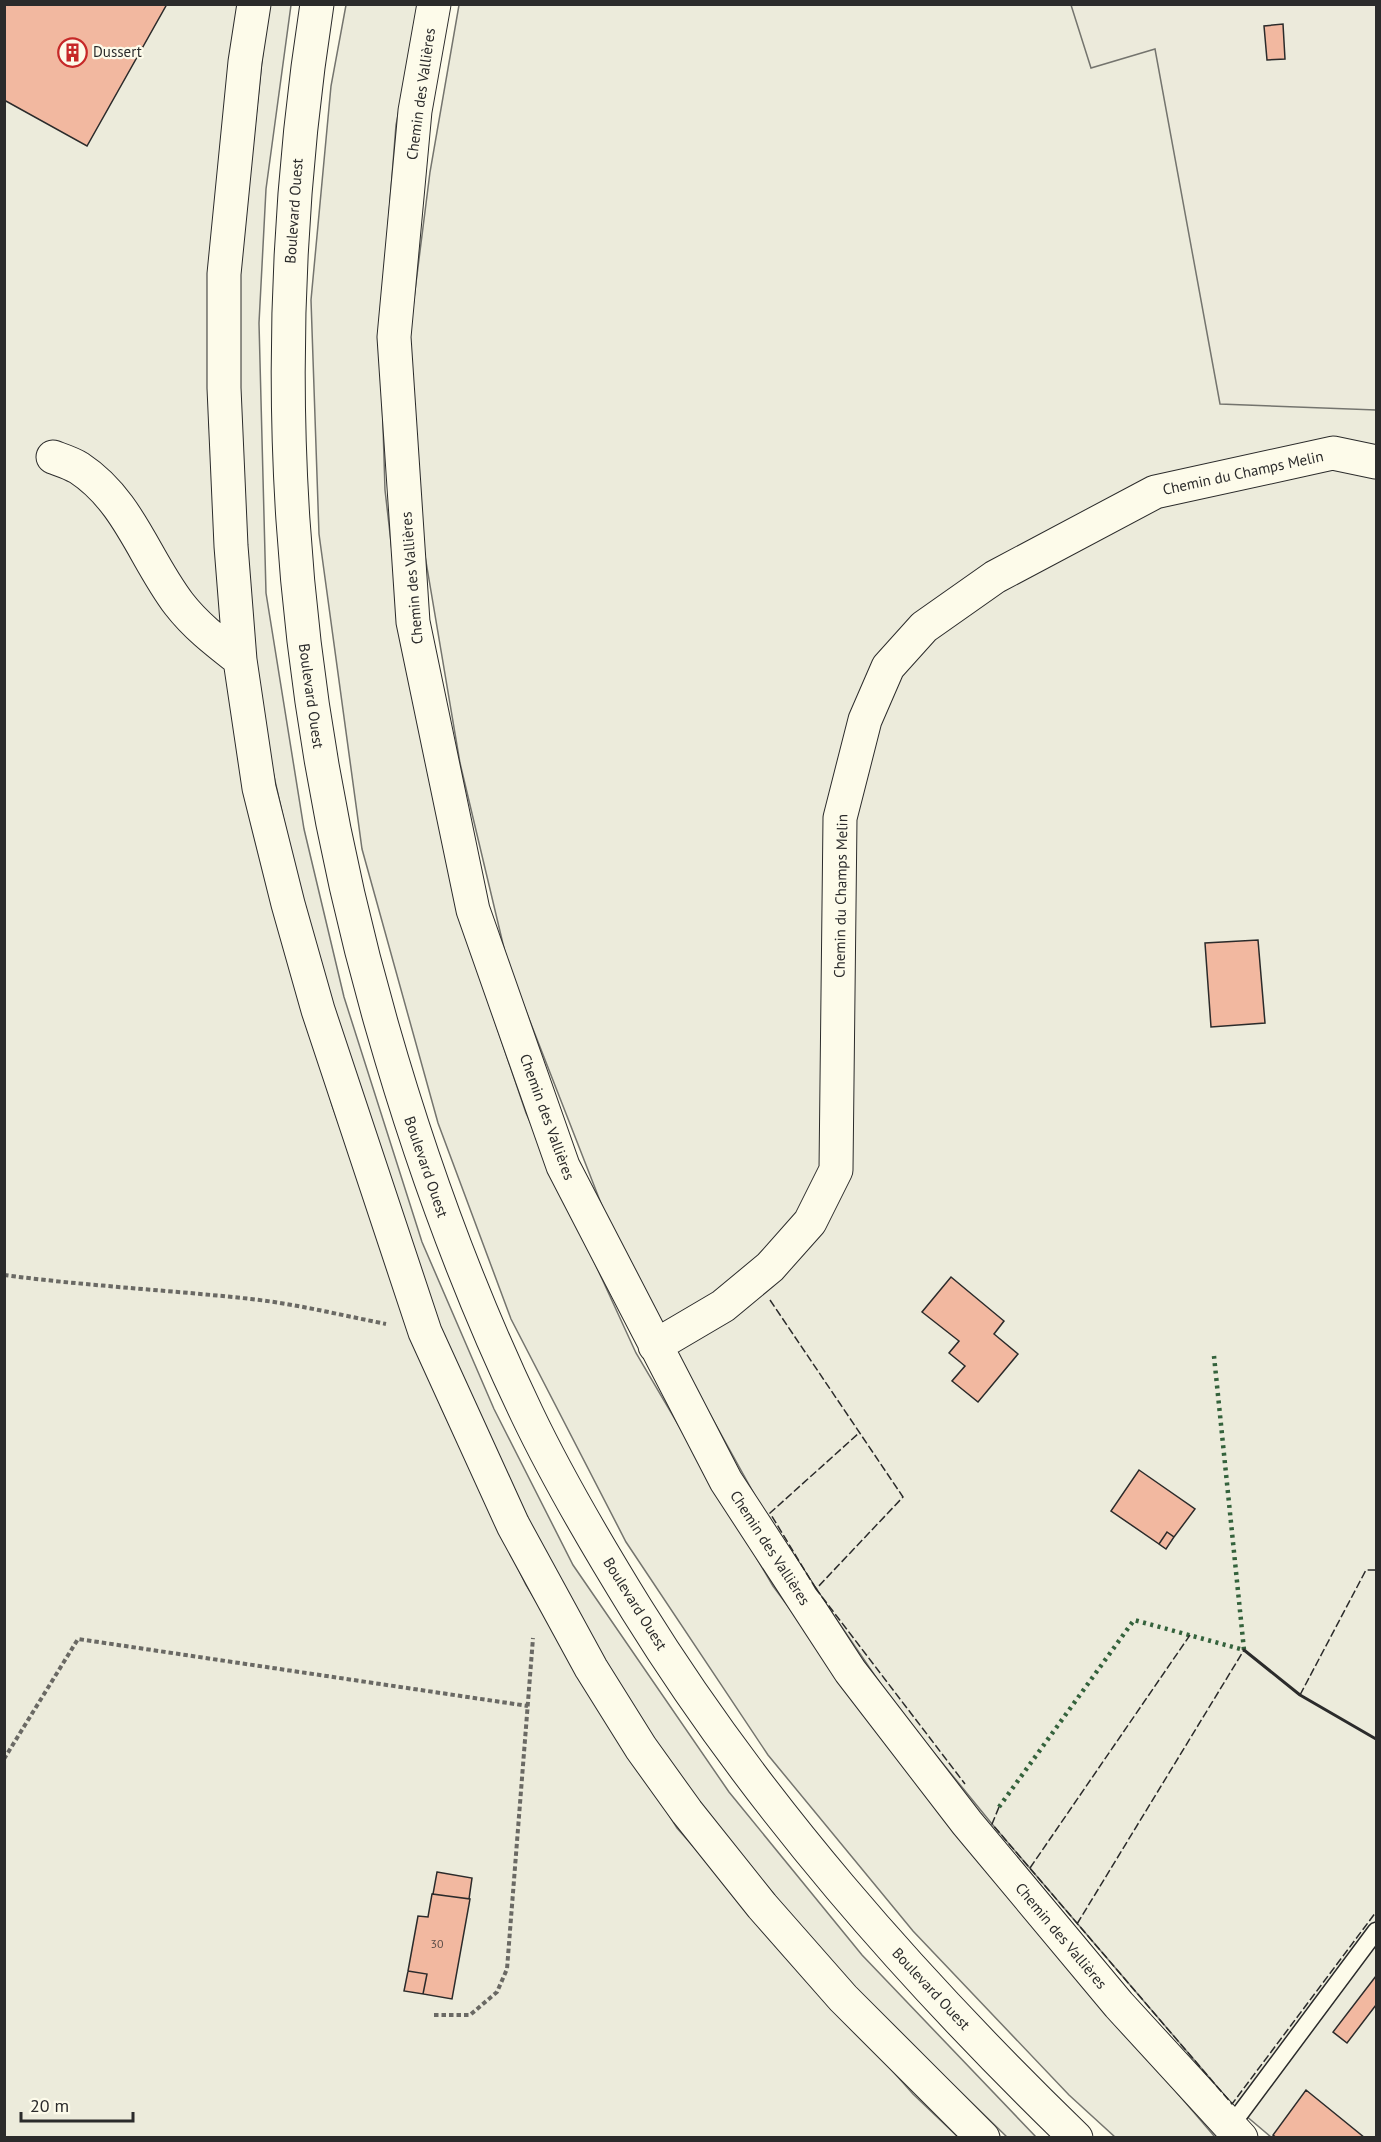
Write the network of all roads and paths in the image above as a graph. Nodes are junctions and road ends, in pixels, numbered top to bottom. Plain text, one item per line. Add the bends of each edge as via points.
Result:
1 (254, 4) edge
2 (317, 4) edge
3 (434, 4) edge
4 (53, 457) dead end
5 (1377, 462) edge
6 (240, 660) junction
7 (4, 1275) edge
8 (425, 1332) junction
9 (655, 1346) junction
10 (559, 1612) junction
11 (528, 1706) junction
12 (4, 1759) edge
13 (1377, 1931) edge
14 (435, 2015) dead end
15 (1236, 2132) edge
16 (983, 2138) edge
17 (1076, 2138) edge

1 - 6 street via 224,274 225,422
2 - 17 street, Boulevard Ouest via 297,164 288,306 289,453 297,581 310,693 350,912 405,1106 439,1205 529,1418 612,1568 673,1666 757,1784 863,1913 966,2027
3 - 9 street, Chemin des Vallières via 415,111 394,337 413,622 473,910 563,1166
4 - 6 street via 76,466 110,494 179,604 202,630
5 - 9 street, Chemin du Champs Melin via 1333,453 1155,492 994,577 924,627 888,667 865,720 840,818 836,1170 810,1222 770,1267 723,1306
6 - 8 street via 258,788 288,904 318,1010
7 - 8 path via 252,1299
8 - 10 street via 513,1525
9 - 15 street, Chemin des Vallières via 726,1481 850,1671 967,1823 1119,2005
10 - 11 path via 534,1635
10 - 16 street via 641,1748 762,1906 843,1998
11 - 12 path via 78,1638
11 - 14 path via 507,1969 497,1992 470,2015
13 - 15 lane

